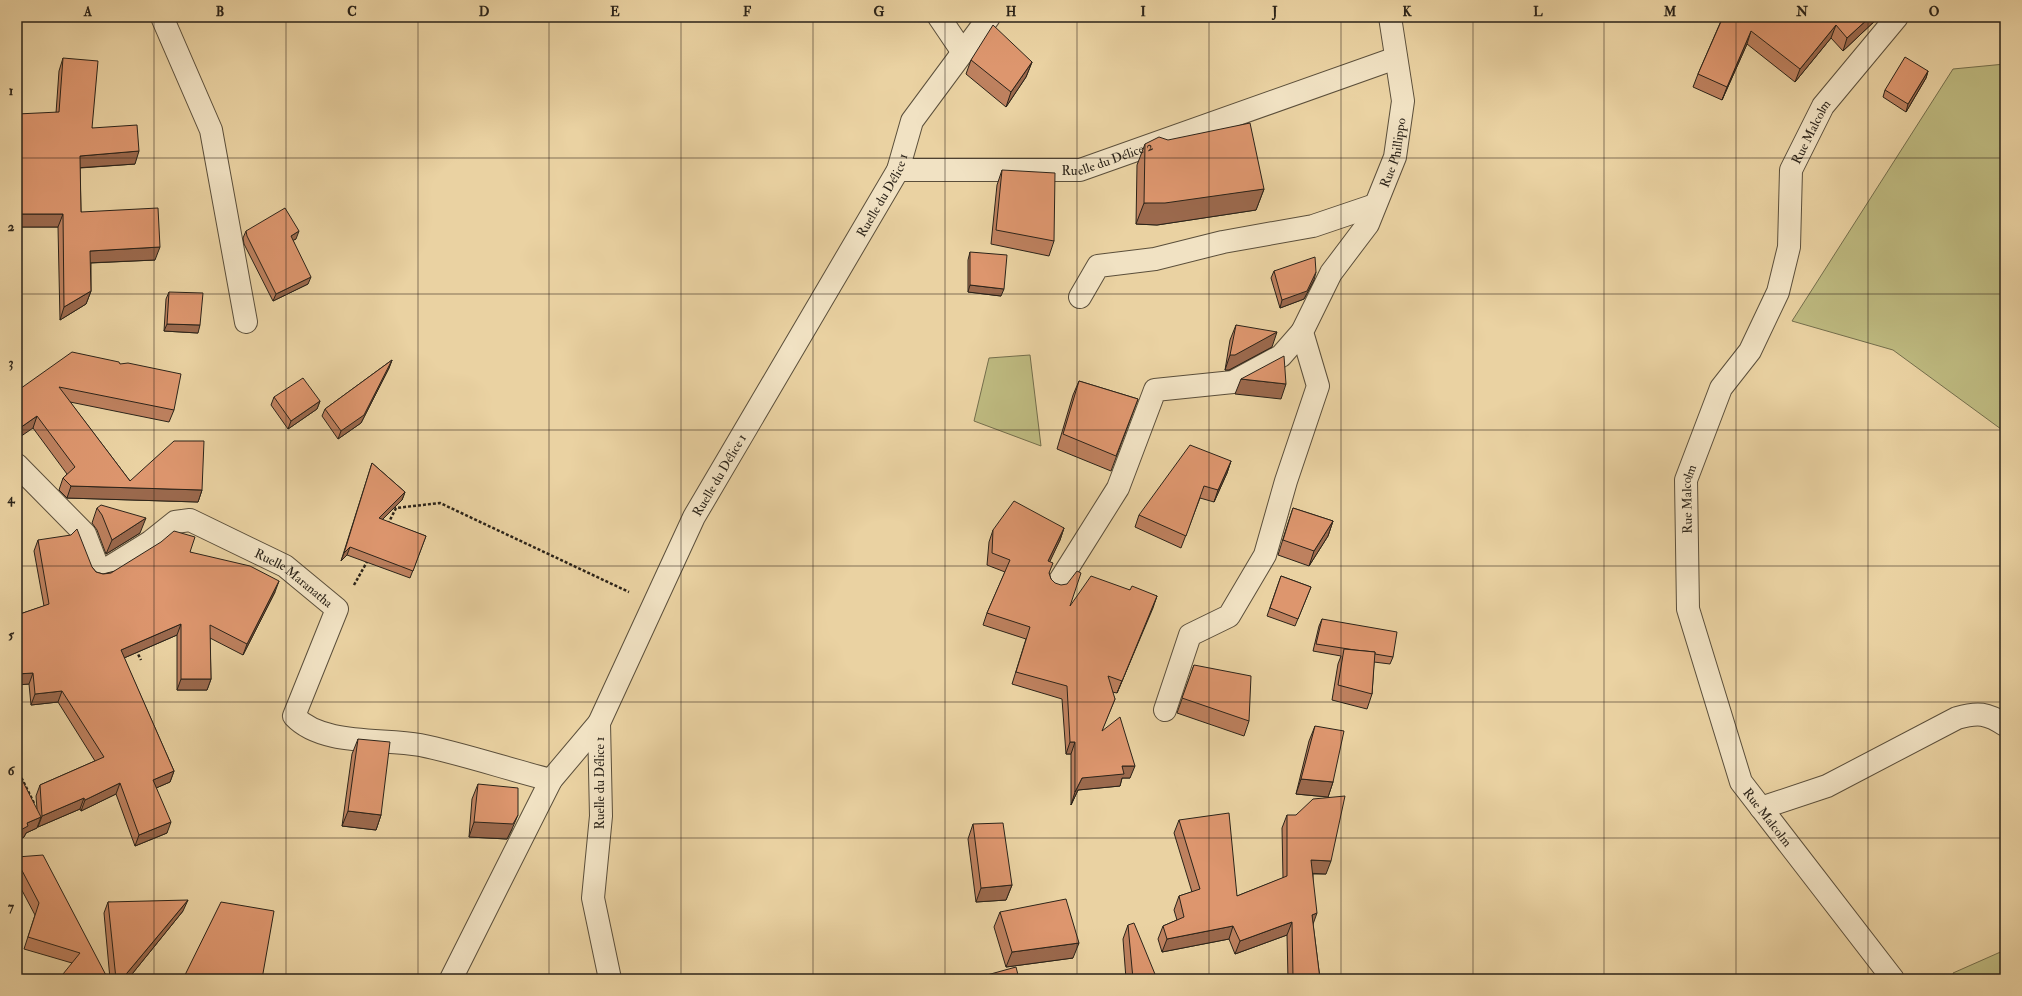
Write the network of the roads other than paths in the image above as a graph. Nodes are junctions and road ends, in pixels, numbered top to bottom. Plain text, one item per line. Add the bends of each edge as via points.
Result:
1 (162, 17) edge
2 (939, 17) edge
3 (989, 17) edge
4 (1390, 17) edge
5 (1897, 17) edge
6 (962, 51) junction
7 (1396, 58) junction
8 (898, 170) junction
9 (1375, 205) junction
10 (1080, 297) dead end
11 (246, 322) dead end
12 (1302, 332) junction
13 (17, 465) edge
14 (1057, 585) edge
15 (1165, 710) dead end
16 (599, 723) junction
17 (2005, 725) edge
18 (551, 780) junction
19 (1761, 808) junction
20 (450, 979) edge
21 (610, 979) edge
22 (1893, 979) edge

1 - 11 street via 211,130
2 - 6 street
3 - 6 street, Ruelle du Délice 1
4 - 7 street, Rue Phillippo
5 - 19 street, Rue Malcolm via 1823,106 1791,170 1789,247 1778,292 1750,352 1721,388 1686,480 1688,609 1741,782
6 - 8 street, Ruelle du Délice 1 via 912,121
7 - 8 street, Ruelle du Délice 2 via 1080,170
7 - 9 street, Rue Phillippo via 1403,101 1395,157
8 - 16 street, Ruelle du Délice 1 via 694,517
9 - 10 street via 1312,226 1223,242 1155,258 1098,266
9 - 12 street, Rue Phillippo via 1368,224 1331,273
12 - 14 street, Rue Phillippo via 1281,356 1233,382 1155,390 1118,488
12 - 15 street via 1318,386 1286,481 1265,555 1229,616 1190,635
13 - 18 street, Ruelle Maranatha via 85,534 100,573 150,542 175,522 190,520 285,566 337,609 294,716 302,725 314,731 343,737 420,745
16 - 18 street
16 - 21 street, Ruelle du Délice 1 via 601,816 593,898
17 - 19 street via 1991,716 1973,713 1957,718 1827,786
18 - 20 street
19 - 22 street, Rue Malcolm

